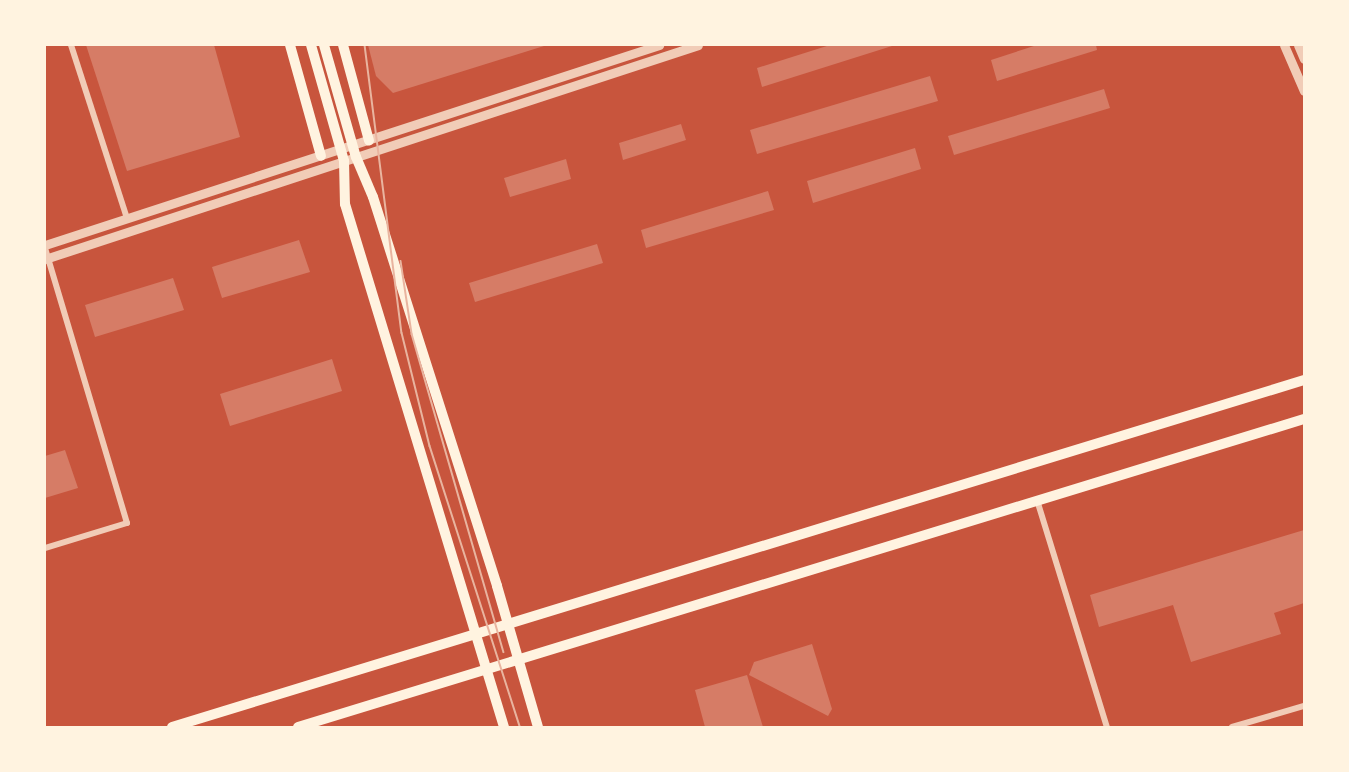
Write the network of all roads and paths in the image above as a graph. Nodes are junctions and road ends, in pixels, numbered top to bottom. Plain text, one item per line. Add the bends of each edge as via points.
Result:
1 (70, 45) edge
2 (290, 45) edge
3 (311, 45) edge
4 (324, 45) edge
5 (343, 45) edge
6 (659, 45) edge
7 (698, 45) edge
8 (1284, 45) edge
9 (1298, 45) edge
10 (1304, 60) edge
11 (1304, 91) edge
12 (369, 141) junction
13 (354, 152) junction
14 (321, 156) junction
15 (342, 156) junction
16 (127, 218) junction
17 (46, 253) edge
18 (1304, 380) edge
19 (1304, 419) edge
20 (1037, 500) junction
21 (45, 548) edge
22 (506, 624) junction
23 (476, 633) junction
24 (517, 660) junction
25 (487, 670) junction
26 (1304, 706) edge
27 (172, 727) edge
28 (298, 727) edge
29 (504, 727) edge
30 (538, 727) edge
31 (1107, 727) edge
32 (1232, 727) edge

1 - 16 street
2 - 14 main road
3 - 15 main road
4 - 13 main road
5 - 12 main road
6 - 12 street
7 - 13 street
8 - 11 street
9 - 10 street
12 - 13 street
13 - 15 street
13 - 22 main road via 391,253
14 - 15 street
14 - 16 street
15 - 17 street
15 - 23 main road via 345,204
16 - 17 street
17 - 21 street via 127,523
18 - 22 main road
19 - 20 main road
20 - 24 main road
20 - 31 street
22 - 23 main road
22 - 24 main road
23 - 25 main road
23 - 27 main road
24 - 25 main road
24 - 30 main road
25 - 28 main road
25 - 29 main road
26 - 32 street

